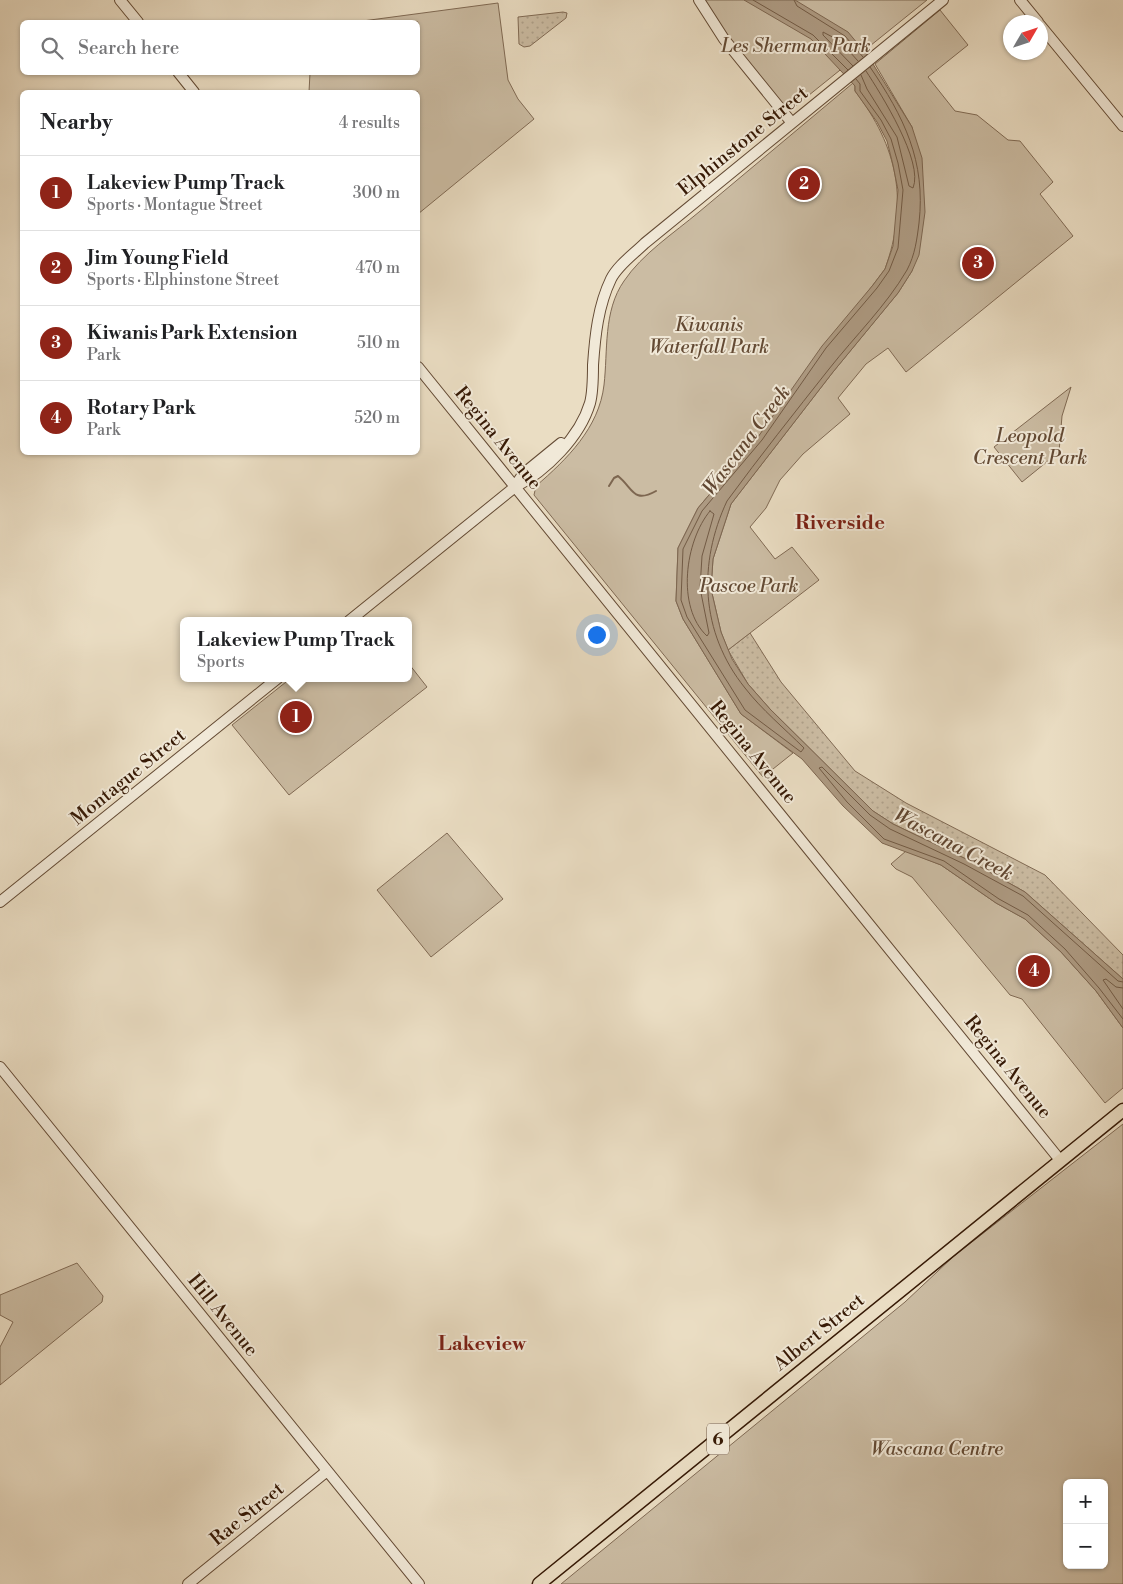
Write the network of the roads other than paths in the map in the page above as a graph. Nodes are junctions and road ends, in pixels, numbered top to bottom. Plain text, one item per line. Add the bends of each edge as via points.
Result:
1 (120, 0) edge
2 (699, 0) edge
3 (943, 0) edge
4 (1020, 0) edge
5 (1032, 15) edge
6 (136, 20) edge
7 (1048, 35) edge
8 (180, 75) edge
9 (192, 90) edge
10 (792, 123) junction
11 (1123, 126) edge
12 (420, 369) edge
13 (515, 487) junction
14 (354, 617) edge
15 (273, 682) edge
16 (0, 902) edge
17 (0, 1067) edge
18 (1123, 1110) edge
19 (1060, 1160) junction
20 (327, 1471) junction
21 (188, 1584) edge
22 (419, 1584) edge
23 (539, 1584) edge

1 - 6 street
2 - 10 street via 724,40
3 - 10 street, Elphinstone Street
4 - 5 street
7 - 11 street
8 - 9 street
10 - 13 street, Elphinstone Street via 645,243 612,277 595,331 590,402 584,418 566,447 528,480
12 - 13 street, Regina Avenue
13 - 14 street
13 - 19 street, Regina Avenue
15 - 16 street, Montague Street
17 - 20 street, Hill Avenue
18 - 19 main road, Albert Street / 6
19 - 23 main road, Albert Street / 6
20 - 21 street, Rae Street
20 - 22 street, Hill Avenue

